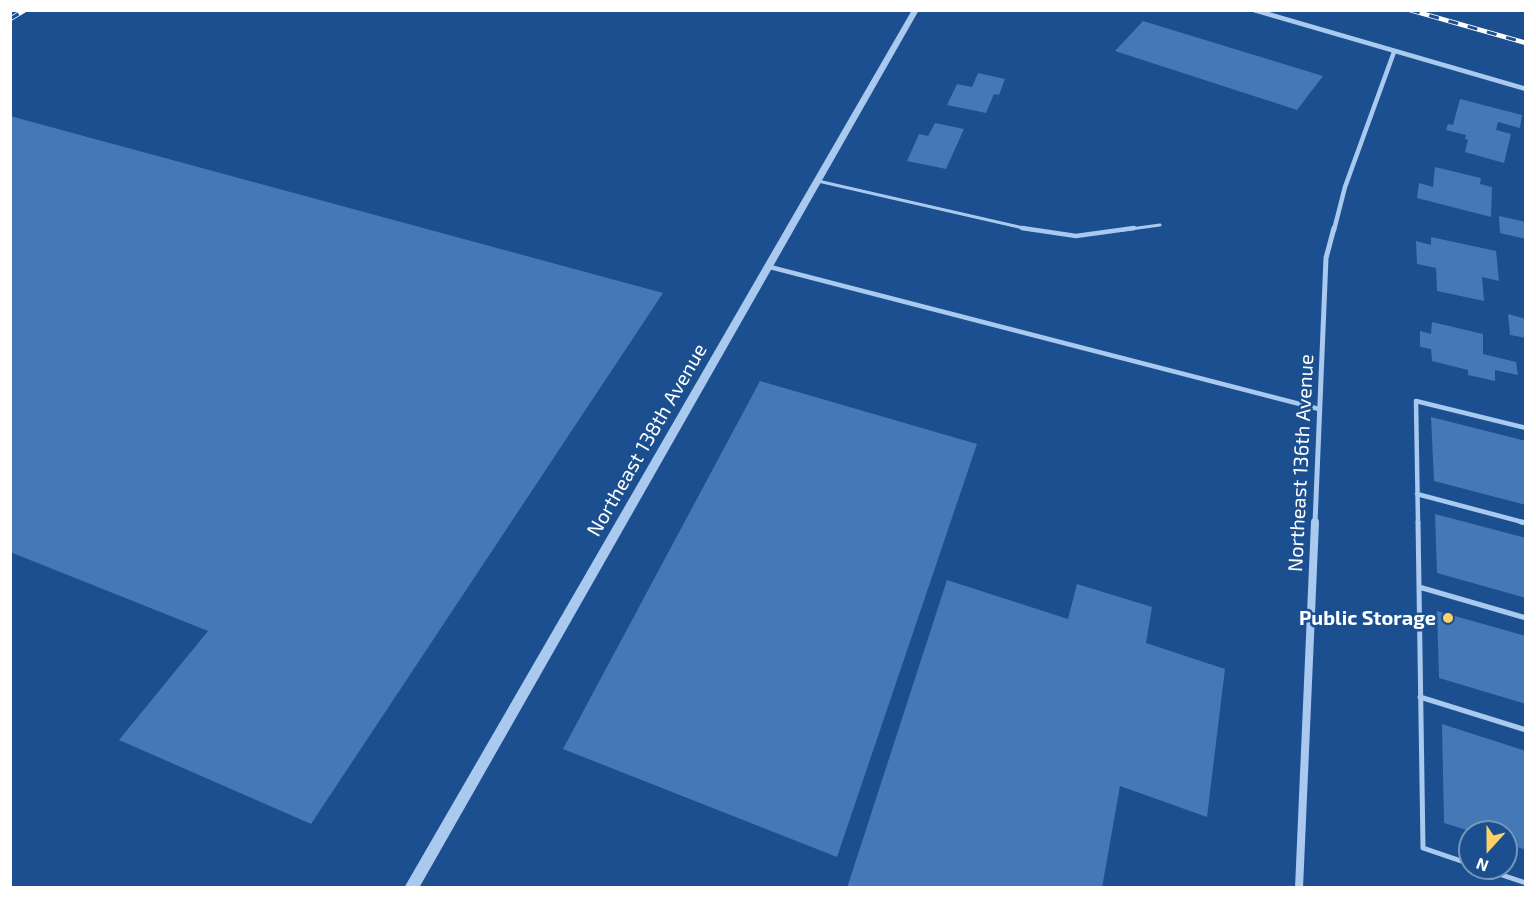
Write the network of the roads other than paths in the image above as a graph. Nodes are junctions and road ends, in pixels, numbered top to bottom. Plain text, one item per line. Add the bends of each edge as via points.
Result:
1 (916, 10) edge
2 (1254, 10) edge
3 (1394, 52) junction
4 (1526, 89) edge
5 (818, 181) junction
6 (1160, 225) dead end
7 (770, 267) junction
8 (1319, 409) junction
9 (1526, 428) edge
10 (1417, 494) junction
11 (1526, 523) edge
12 (1419, 587) junction
13 (1526, 618) edge
14 (1420, 697) junction
15 (1526, 730) edge
16 (1458, 860) edge
17 (411, 888) edge
18 (1299, 888) edge

1 - 5 street, Northeast 138th Avenue
2 - 3 street
3 - 4 street
3 - 8 street, Northeast 136th Avenue via 1345,187 1326,258
5 - 6 lane via 1012,227 1076,236
5 - 7 street, Northeast 138th Avenue
7 - 8 lane
7 - 17 street, Northeast 138th Avenue
8 - 18 street, Northeast 136th Avenue
9 - 10 lane via 1416,401
10 - 11 lane
10 - 12 lane
12 - 13 lane
12 - 14 lane
14 - 15 lane
14 - 16 lane via 1423,848

